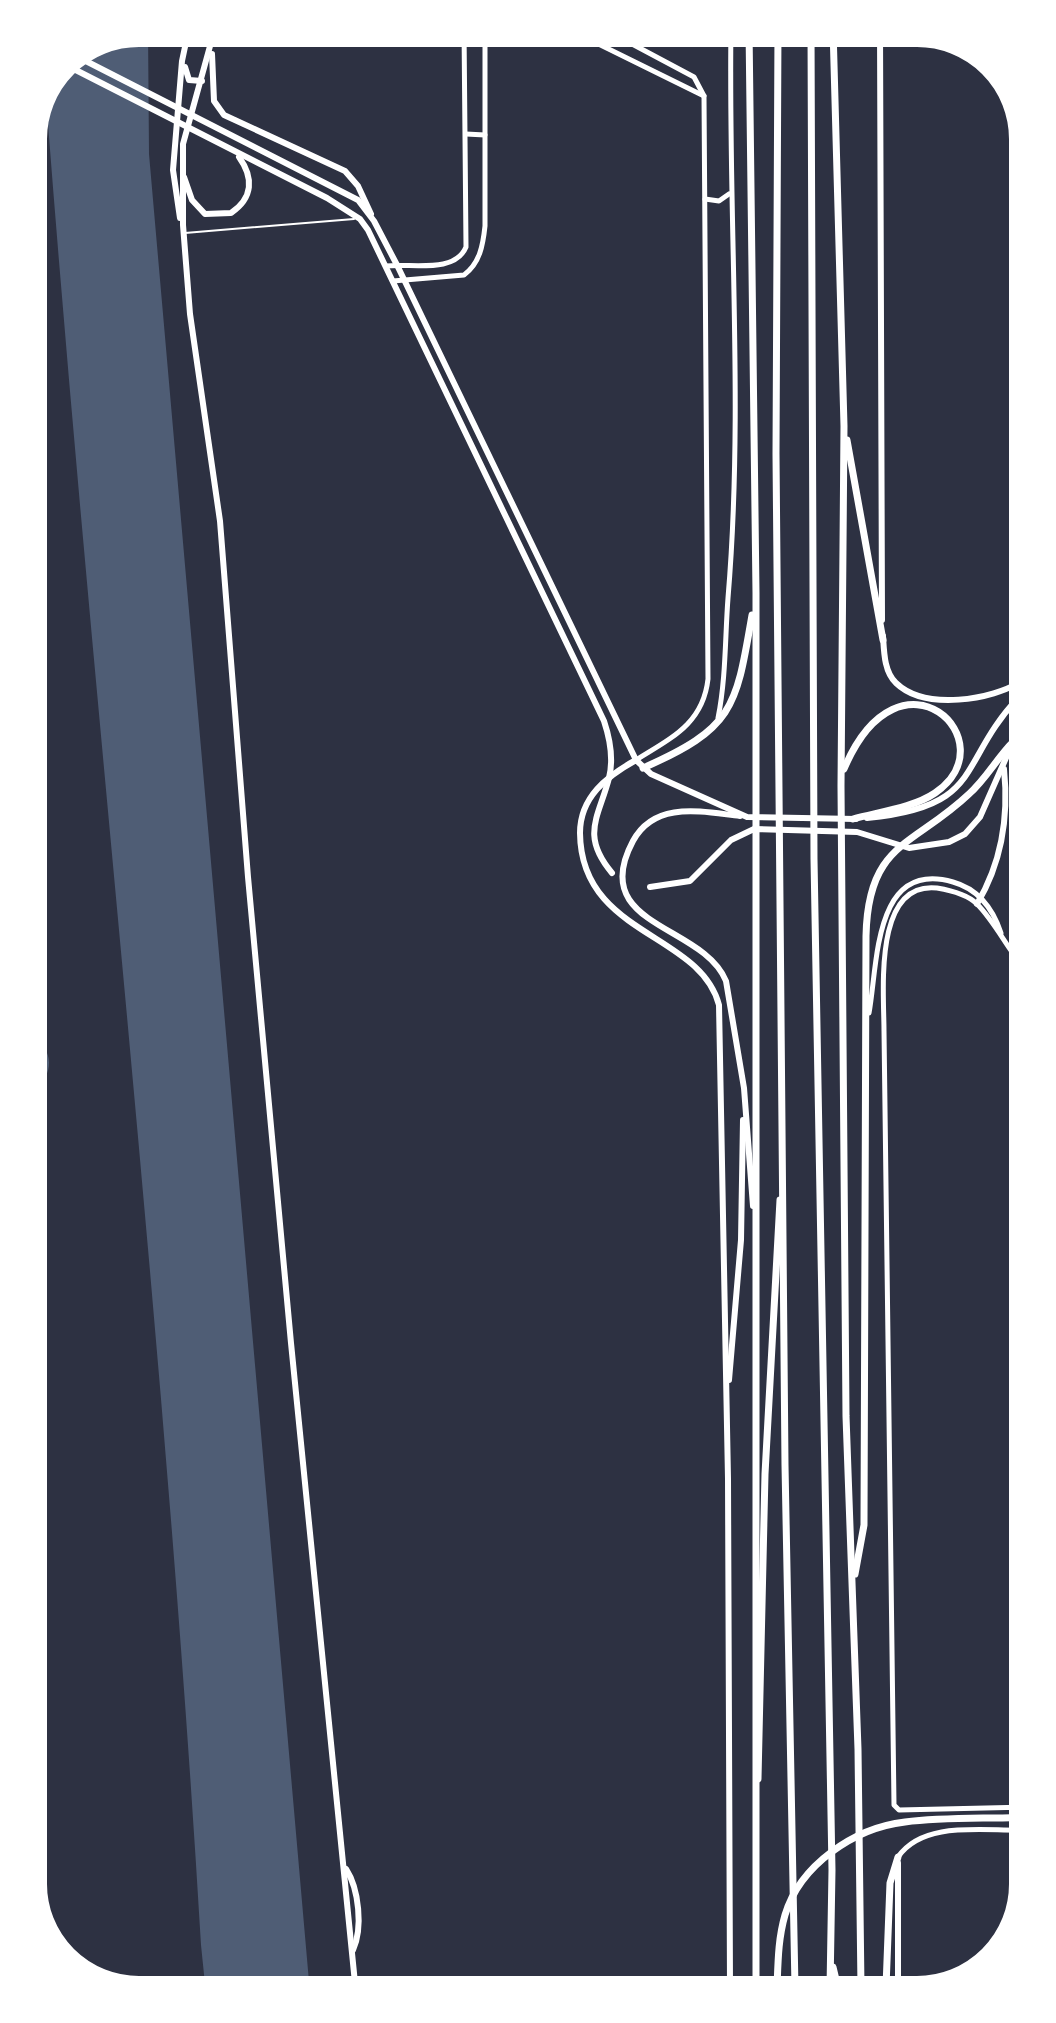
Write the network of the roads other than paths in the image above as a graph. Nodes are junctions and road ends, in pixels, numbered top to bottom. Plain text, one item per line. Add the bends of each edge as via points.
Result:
1 (186, 42) edge
2 (188, 42) edge
3 (212, 42) edge
4 (214, 42) edge
5 (464, 42) edge
6 (485, 42) edge
7 (594, 42) edge
8 (628, 42) edge
9 (731, 42) edge
10 (749, 42) edge
11 (778, 42) edge
12 (811, 42) edge
13 (833, 42) edge
14 (880, 42) edge
15 (84, 60) edge
16 (73, 69) edge
17 (694, 77) junction
18 (202, 81) junction
19 (688, 90) junction
20 (704, 96) junction
21 (466, 134) junction
22 (485, 135) junction
23 (237, 154) junction
24 (181, 171) junction
25 (730, 192) junction
26 (705, 199) junction
27 (360, 219) junction
28 (374, 221) junction
29 (183, 229) junction
30 (397, 265) junction
31 (386, 266) junction
32 (393, 281) junction
33 (404, 281) junction
34 (844, 426) junction
35 (756, 593) junction
36 (883, 640) junction
37 (1014, 685) edge
38 (1014, 704) edge
39 (714, 728) junction
40 (610, 738) junction
41 (625, 738) junction
42 (1014, 741) edge
43 (1010, 745) junction
44 (636, 760) junction
45 (1003, 766) junction
46 (643, 768) junction
47 (842, 775) junction
48 (609, 777) junction
49 (747, 817) junction
50 (853, 819) junction
51 (612, 873) dead end
52 (650, 887) dead end
53 (979, 900) junction
54 (1014, 954) edge
55 (867, 1023) junction
56 (744, 1088) junction
57 (784, 1150) junction
58 (755, 1233) junction
59 (726, 1403) junction
60 (853, 1580) junction
61 (1014, 1808) edge
62 (754, 1816) junction
63 (1014, 1817) edge
64 (1014, 1831) edge
65 (898, 1857) junction
66 (830, 1959) junction
67 (355, 1981) edge
68 (730, 1981) edge
69 (756, 1981) edge
70 (777, 1981) edge
71 (795, 1981) edge
72 (830, 1981) edge
73 (836, 1981) edge
74 (861, 1981) edge
75 (886, 1981) edge
76 (898, 1981) edge

1 - 29 main road via 173,170
2 - 18 main road via 186,75
3 - 18 main road
4 - 28 main road via 211,76 217,108 345,171
5 - 21 street
6 - 22 street
7 - 19 street
8 - 17 street
9 - 25 street
10 - 35 highway
11 - 57 highway via 776,454
12 - 66 highway via 814,859
13 - 34 highway
14 - 36 main road
15 - 28 main road via 320,178 358,200
16 - 23 main road
17 - 19 street
17 - 20 street
18 - 24 main road via 183,144
19 - 20 street
20 - 26 street
21 - 22 street
21 - 30 street via 467,230 462,256 450,263
22 - 33 street via 485,226 477,261 453,279
23 - 24 main road via 250,187 246,201 231,213 213,216 198,208
23 - 27 main road
24 - 29 main road
25 - 26 street via 719,201
25 - 39 street via 733,545
26 - 44 street via 706,694 689,724
27 - 29 lane
27 - 31 main road
28 - 30 main road
29 - 67 main road via 219,510 259,1001 344,1866 353,1880 359,1934 352,1953
30 - 31 street
30 - 33 main road
31 - 32 main road
32 - 33 street
32 - 40 main road
33 - 41 main road
34 - 36 highway
34 - 47 highway
35 - 39 highway via 740,685
35 - 58 highway
36 - 37 main road via 889,672 912,694 970,700
38 - 50 main road via 950,794 925,808
39 - 46 highway
40 - 41 main road
40 - 48 main road
41 - 44 main road
42 - 43 main road
43 - 45 main road
43 - 55 highway via 969,795 906,840 879,869 867,915
44 - 46 main road
44 - 48 main road
45 - 52 main road via 980,817 949,842 909,848 857,832 754,829 731,840 690,881
45 - 53 main road via 1007,810 1002,843
46 - 49 main road
47 - 50 highway via 865,730 893,709 933,707 944,713 958,735 956,769 935,793
47 - 60 highway via 846,1416
48 - 51 main road via 594,828 597,852
48 - 59 main road via 586,803 580,824 593,880 624,919 704,973 714,984 719,1005
49 - 50 main road
49 - 56 main road via 683,810 656,818 635,837 624,878 631,904 646,919 704,950 721,967
53 - 54 street
53 - 55 street via 967,887 940,879 914,882 900,891 879,936
53 - 61 street via 938,888 917,890 899,903 886,944 894,1805 919,1811
55 - 60 highway via 864,1525
56 - 58 main road
56 - 59 main road via 738,1294
57 - 62 highway via 765,1474 762,1738
57 - 71 highway
58 - 62 highway
59 - 68 main road
60 - 74 highway
62 - 69 highway
63 - 70 highway via 905,1822 860,1834 838,1848 799,1886 786,1912
64 - 65 street via 927,1835 908,1844
65 - 75 highway via 890,1883
65 - 76 main road
66 - 72 highway
66 - 73 highway

